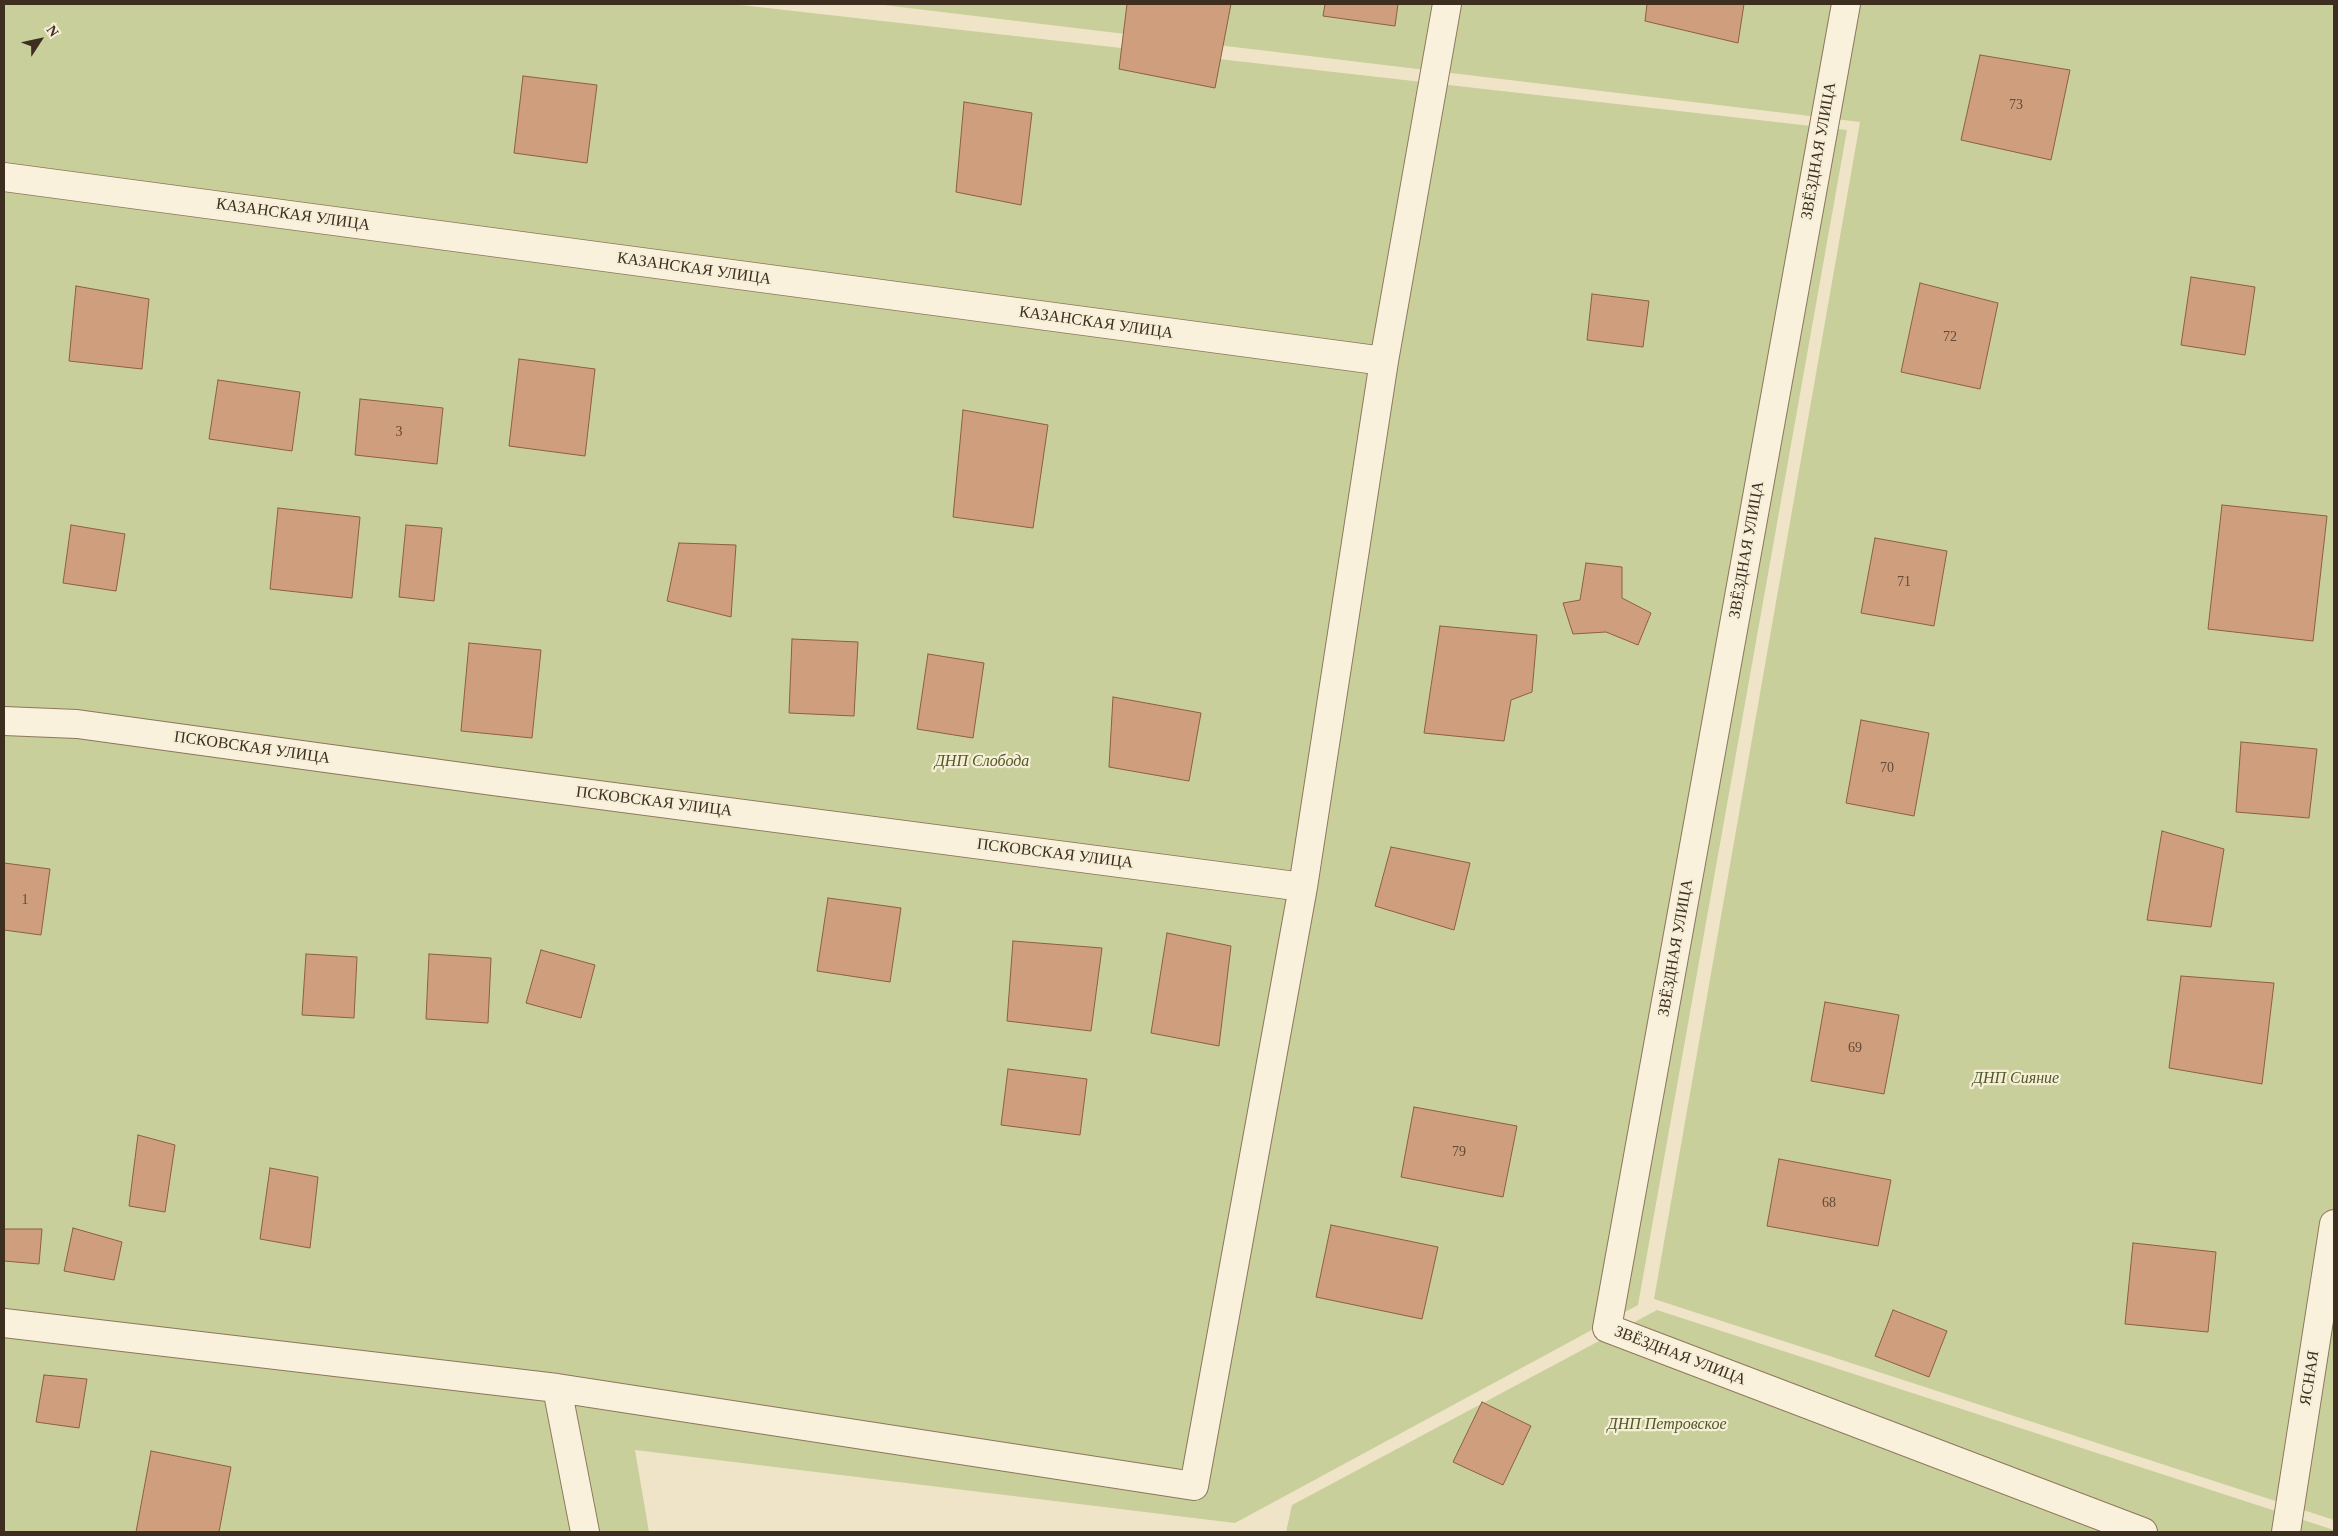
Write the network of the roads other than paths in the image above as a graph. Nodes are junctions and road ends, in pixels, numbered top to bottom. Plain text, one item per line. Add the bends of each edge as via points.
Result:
1 (1447, 4) edge
2 (1846, 4) edge
3 (4, 177) edge
4 (1384, 361) junction
5 (4, 721) edge
6 (1303, 886) junction
7 (2334, 1224) edge
8 (4, 1323) edge
9 (557, 1388) junction
10 (585, 1532) edge
11 (2143, 1532) edge
12 (2286, 1532) edge

1 - 4 street
2 - 11 street, ЗВЁЗДНАЯ УЛИЦА via 1607,1328
3 - 4 street, КАЗАНСКАЯ УЛИЦА
4 - 6 street
5 - 6 street, ПСКОВСКАЯ УЛИЦА via 77,724
6 - 9 street via 1194,1486
7 - 12 street, ЯСНАЯ
8 - 9 street
9 - 10 street

